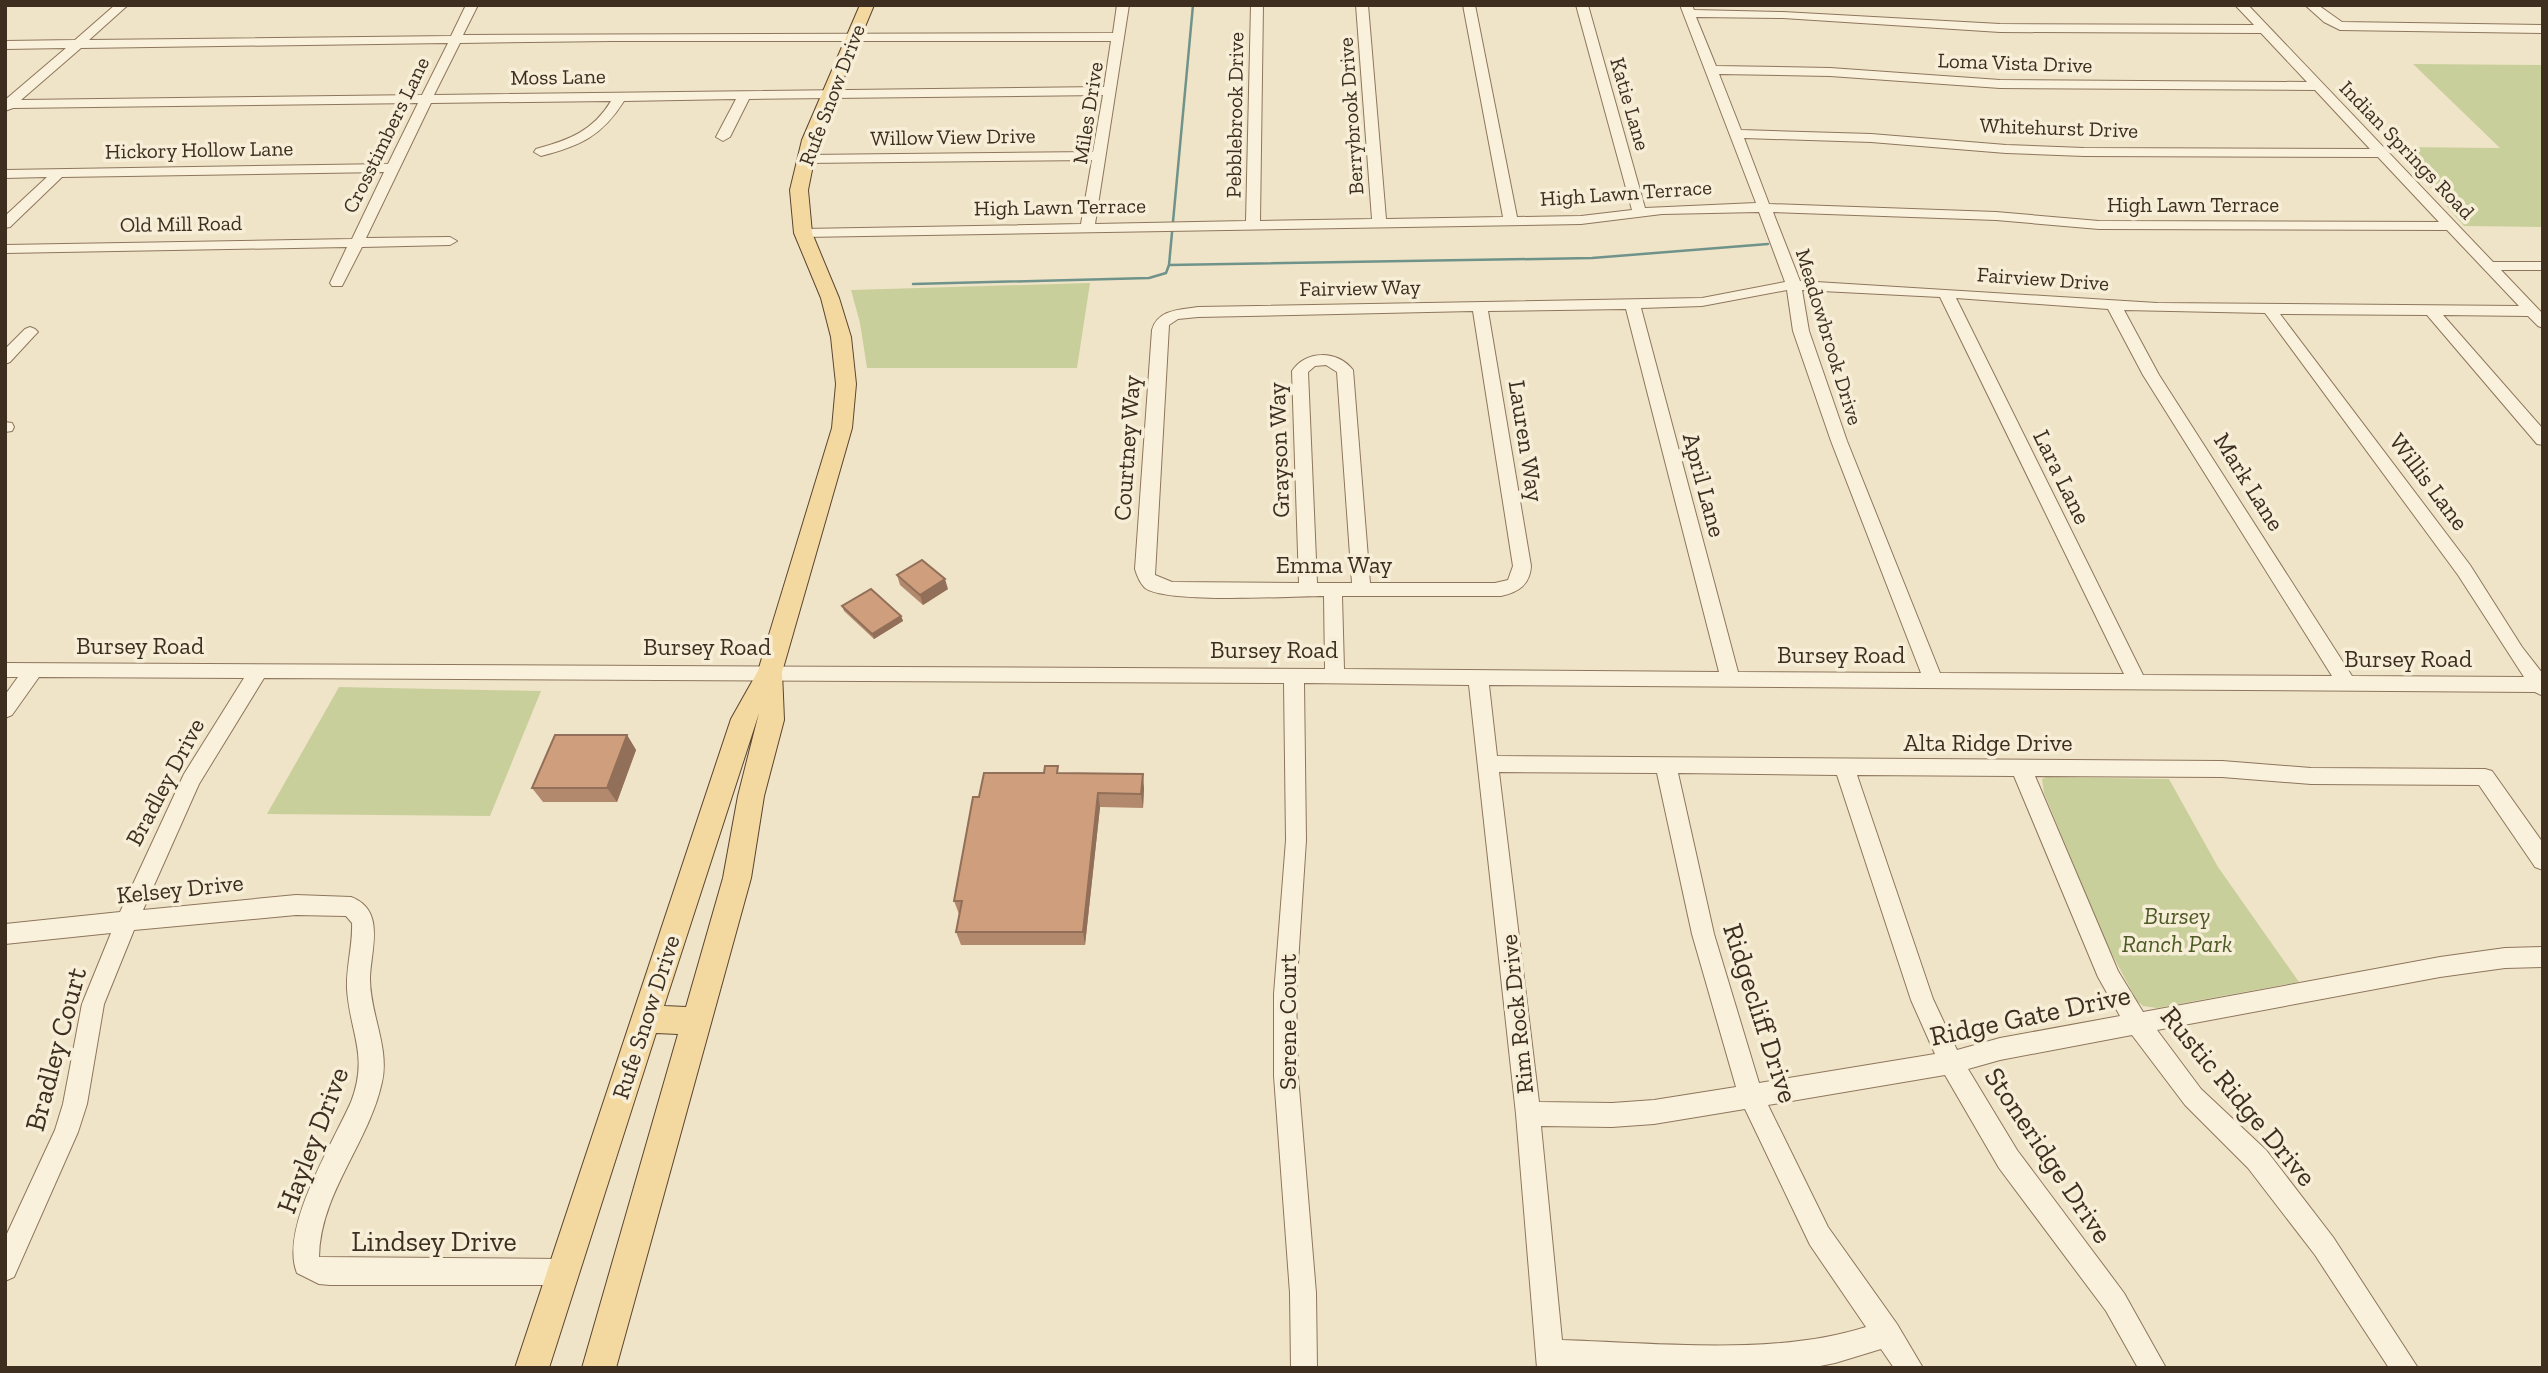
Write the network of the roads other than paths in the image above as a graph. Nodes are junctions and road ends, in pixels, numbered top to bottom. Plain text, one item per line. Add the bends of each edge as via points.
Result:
1 (122, 5) edge
2 (472, 5) edge
3 (867, 5) edge
4 (1123, 5) edge
5 (1257, 5) edge
6 (1362, 5) edge
7 (1469, 5) edge
8 (1582, 5) edge
9 (2241, 5) edge
10 (2311, 5) edge
11 (1687, 9) edge
12 (2264, 29) junction
13 (2543, 29) edge
14 (854, 37) junction
15 (1120, 37) junction
16 (456, 38) junction
17 (78, 43) junction
18 (5, 44) edge
19 (1711, 70) junction
20 (2317, 86) junction
21 (1111, 91) junction
22 (745, 94) junction
23 (828, 94) junction
24 (620, 96) junction
25 (427, 98) junction
26 (6, 105) edge
27 (1736, 134) junction
28 (723, 137) dead end
29 (541, 152) dead end
30 (2381, 153) junction
31 (1101, 156) junction
32 (805, 159) junction
33 (394, 167) junction
34 (59, 173) junction
35 (5, 174) edge
36 (1765, 207) junction
37 (1640, 213) junction
38 (1511, 221) junction
39 (1379, 223) junction
40 (5, 224) edge
41 (1252, 225) junction
42 (2451, 226) junction
43 (1088, 228) junction
44 (803, 233) junction
45 (450, 241) dead end
46 (357, 242) junction
47 (5, 248) edge
48 (2488, 266) junction
49 (2543, 266) edge
50 (337, 283) dead end
51 (1794, 285) junction
52 (1947, 293) junction
53 (1632, 304) junction
54 (1554, 306) joint
55 (2114, 306) junction
56 (1480, 307) junction
57 (2270, 309) junction
58 (2432, 311) junction
59 (2531, 311) junction
60 (1167, 317) joint
61 (2543, 323) edge
62 (30, 332) dead end
63 (5, 359) edge
64 (2543, 440) edge
65 (1150, 583) joint
66 (1517, 583) joint
67 (1308, 589) junction
68 (1333, 589) junction
69 (1361, 589) junction
70 (5, 670) edge
71 (34, 670) junction
72 (258, 671) junction
73 (770, 672) junction
74 (1294, 675) junction
75 (1335, 675) junction
76 (1478, 676) junction
77 (1730, 678) junction
78 (1933, 680) junction
79 (2137, 681) junction
80 (2346, 683) junction
81 (2542, 687) edge
82 (5, 710) edge
83 (1490, 764) junction
84 (1666, 766) junction
85 (1845, 768) junction
86 (2022, 770) junction
87 (2543, 861) edge
88 (359, 912) joint
89 (126, 921) junction
90 (5, 934) edge
91 (2543, 957) edge
92 (645, 1019) junction
93 (698, 1021) junction
94 (2137, 1023) junction
95 (1951, 1063) junction
96 (1751, 1096) junction
97 (1528, 1114) junction
98 (306, 1264) joint
99 (5, 1268) edge
100 (563, 1272) junction
101 (1888, 1333) junction
102 (1550, 1360) edge
103 (532, 1368) edge
104 (599, 1368) edge
105 (1304, 1368) edge
106 (1910, 1368) edge
107 (2152, 1368) edge
108 (2405, 1368) edge

1 - 17 street
2 - 16 street, Crosstimbers Lane
3 - 14 main road, Rufe Snow Drive
4 - 15 street, Miles Drive
5 - 41 street, Pebblebrook Drive
6 - 39 street, Berrybrook Drive
7 - 38 street
8 - 37 street, Katie Lane
9 - 12 street, Indian Springs Road
10 - 13 street via 2340,26
11 - 12 street via 2000,28
11 - 19 street, Meadowbrook Drive
12 - 20 street, Indian Springs Road
14 - 15 street
14 - 16 street
14 - 23 main road, Rufe Snow Drive
15 - 21 street, Miles Drive
16 - 17 street
16 - 25 street, Crosstimbers Lane
17 - 18 street
17 - 26 street
19 - 20 street, Loma Vista Drive via 1830,72 2000,84
19 - 27 street, Meadowbrook Drive
20 - 30 street, Indian Springs Road
21 - 23 street, Moss Lane
21 - 31 street, Miles Drive
22 - 23 street, Moss Lane
22 - 24 street, Moss Lane
22 - 28 street
23 - 32 main road, Rufe Snow Drive
24 - 25 street, Moss Lane
24 - 29 street via 599,128
25 - 26 street, Moss Lane
25 - 33 street, Crosstimbers Lane
27 - 30 street, Whitehurst Drive via 2084,152
27 - 36 street, Meadowbrook Drive
30 - 42 street, Indian Springs Road
31 - 32 street, Willow View Drive
31 - 43 street, Miles Drive
32 - 44 main road, Rufe Snow Drive via 799,190
33 - 34 street, Hickory Hollow Lane
33 - 46 street, Crosstimbers Lane
34 - 35 street, Hickory Hollow Lane
34 - 40 street
36 - 37 street, High Lawn Terrace
36 - 42 street, High Lawn Terrace via 2099,225
36 - 51 street, Meadowbrook Drive
37 - 38 street, High Lawn Terrace
38 - 39 street, High Lawn Terrace
39 - 41 street, High Lawn Terrace
41 - 43 street, High Lawn Terrace
42 - 48 street, Indian Springs Road
43 - 44 street, High Lawn Terrace
44 - 73 main road, Rufe Snow Drive via 841,337 844,407 837,450
45 - 46 street, Old Mill Road
46 - 47 street, Old Mill Road
46 - 50 street, Crosstimbers Lane
48 - 49 street
48 - 59 street, Indian Springs Road
51 - 52 street, Fairview Drive
51 - 53 street, Fairview Drive via 1702,302
51 - 78 street, Meadowbrook Drive via 1801,331 1839,441
52 - 55 street, Fairview Drive
52 - 79 street, Lara Lane
53 - 54 street, Fairview Drive
53 - 77 street, April Lane
54 - 56 street, Fairview Way
55 - 57 street, Fairview Drive
55 - 80 street, Mark Lane via 2151,375
56 - 60 street, Fairview Way via 1198,312
56 - 66 street, Lauren Way via 1522,566
57 - 58 street, Fairview Drive
57 - 81 street, Willis Lane via 2464,570
58 - 59 street, Fairview Drive
58 - 64 street
59 - 61 street, Indian Springs Road
60 - 65 street, Courtney Way via 1160,330 1144,569
62 - 63 street
65 - 67 street, Emma Way via 1172,589
66 - 69 street, Emma Way via 1495,590
67 - 68 street, Emma Way
67 - 69 street, Grayson Way via 1300,371 1303,365 1321,360 1345,370
68 - 69 street, Emma Way
68 - 75 street
70 - 71 street, Bursey Road
71 - 72 street, Bursey Road
71 - 82 street
72 - 73 street, Bursey Road
72 - 89 street, Bradley Drive via 191,780
73 - 74 street, Bursey Road
73 - 92 main road, Rufe Snow Drive via 743,719
73 - 93 main road, Rufe Snow Drive via 772,720 751,796 737,878
74 - 75 street, Bursey Road
74 - 105 street, Serene Court via 1296,840 1285,1027
75 - 76 street, Bursey Road
76 - 77 street, Bursey Road
76 - 83 street, Rim Rock Drive
77 - 78 street, Bursey Road
78 - 79 street, Bursey Road
79 - 80 street, Bursey Road
80 - 81 street, Bursey Road
83 - 84 street, Alta Ridge Drive
83 - 97 street, Rim Rock Drive
84 - 85 street, Alta Ridge Drive
84 - 96 street, Ridgecliff Drive via 1703,934
85 - 86 street, Alta Ridge Drive
85 - 95 street, Stoneridge Drive via 1922,1000
86 - 87 street, Alta Ridge Drive via 2222,769 2311,776 2485,777
86 - 94 street, Rustic Ridge Drive via 2109,977
88 - 89 street, Kelsey Drive via 338,905 296,905
88 - 98 street, Hayley Drive via 363,926 359,996 373,1065 365,1096 310,1227 304,1249
89 - 90 street, Kelsey Drive
89 - 99 street, Bradley Court via 93,1004 66,1132
91 - 94 street, Ridge Gate Drive via 2440,967
92 - 93 main road
92 - 100 main road, Rufe Snow Drive
93 - 104 main road, Rufe Snow Drive
94 - 95 street, Ridge Gate Drive
94 - 108 street, Rustic Ridge Drive via 2193,1097 2257,1159 2316,1235
95 - 96 street, Ridge Gate Drive
95 - 107 street, Stoneridge Drive via 2008,1158 2115,1302
96 - 97 street, Ridge Gate Drive via 1654,1112
96 - 101 street, Ridgecliff Drive via 1819,1236
97 - 102 street, Rim Rock Drive
98 - 100 street, Lindsey Drive via 330,1272
100 - 103 main road, Rufe Snow Drive
101 - 102 street via 1800,1356
101 - 106 street, Ridgecliff Drive

